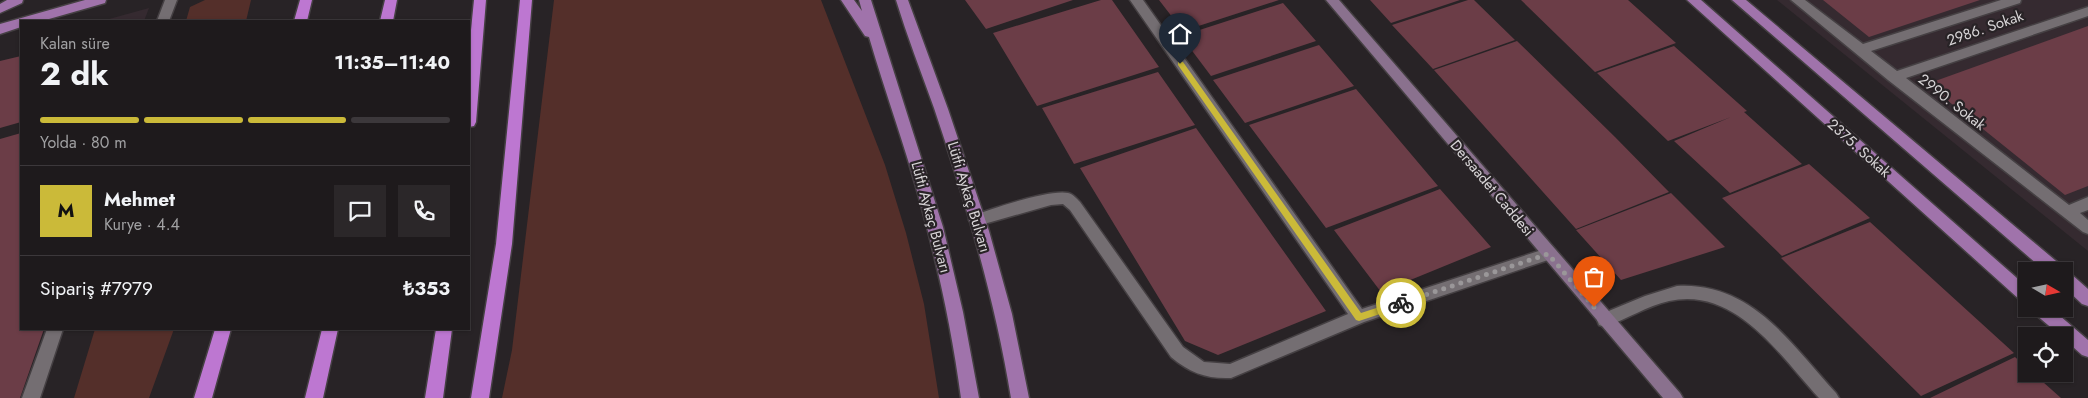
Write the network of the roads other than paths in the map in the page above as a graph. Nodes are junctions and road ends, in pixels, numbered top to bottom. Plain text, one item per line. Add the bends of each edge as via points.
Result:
1 (17, 0) edge
2 (100, 0) edge
3 (171, 0) edge
4 (306, 0) edge
5 (391, 0) edge
6 (480, 0) edge
7 (526, 0) edge
8 (847, 0) edge
9 (865, 0) edge
10 (902, 0) edge
11 (1136, 0) edge
12 (1332, 0) edge
13 (1693, 0) edge
14 (1738, 0) edge
15 (1797, 0) edge
16 (2015, 0) edge
17 (0, 9) edge
18 (2088, 11) edge
19 (30, 20) edge
20 (163, 20) edge
21 (301, 20) edge
22 (387, 20) edge
23 (20, 23) edge
24 (0, 29) edge
25 (875, 40) junction
26 (1860, 50) junction
27 (1893, 77) junction
28 (470, 111) edge
29 (2088, 203) edge
30 (2068, 212) junction
31 (977, 220) junction
32 (2088, 228) edge
33 (1548, 254) junction
34 (2045, 262) edge
35 (2073, 286) edge
36 (2018, 289) edge
37 (2088, 299) edge
38 (1359, 317) junction
39 (2051, 318) edge
40 (1605, 320) junction
41 (54, 330) edge
42 (223, 330) edge
43 (330, 330) edge
44 (444, 330) edge
45 (2088, 350) edge
46 (31, 398) edge
47 (203, 398) edge
48 (314, 398) edge
49 (434, 398) edge
50 (480, 398) edge
51 (970, 398) edge
52 (1020, 398) edge
53 (1674, 398) edge
54 (1830, 398) edge

1 - 17 main road
2 - 19 main road
3 - 20 street
4 - 21 highway
5 - 22 highway
6 - 28 highway
7 - 50 highway via 504,244
8 - 25 main road
9 - 25 main road
10 - 31 main road, Lütfi Aykaç Bulvarı
11 - 38 street
12 - 33 street, Dersaadet Caddesi
13 - 36 main road, 2375. Sokak
14 - 34 main road
15 - 26 street, 2990. Sokak
16 - 26 street, 2986. Sokak
18 - 27 street, 2986. Sokak
23 - 24 main road
25 - 51 main road, Lüfti Aykaç Bulvarı via 941,244
26 - 27 street, 2990. Sokak
27 - 30 street, 2990. Sokak
29 - 30 street
30 - 32 street, 2990. Sokak
31 - 38 street via 1051,199 1066,198 1075,206 1177,352 1194,366 1231,371
31 - 52 main road, Lütfi Aykaç Bulvarı via 999,294
33 - 38 street
33 - 40 street, Dersaadet Caddesi
35 - 37 main road
39 - 45 main road
40 - 53 street, Dersaadet Caddesi
40 - 54 street via 1677,294 1700,293 1720,297 1752,317
41 - 46 street
42 - 47 highway
43 - 48 highway
44 - 49 highway

